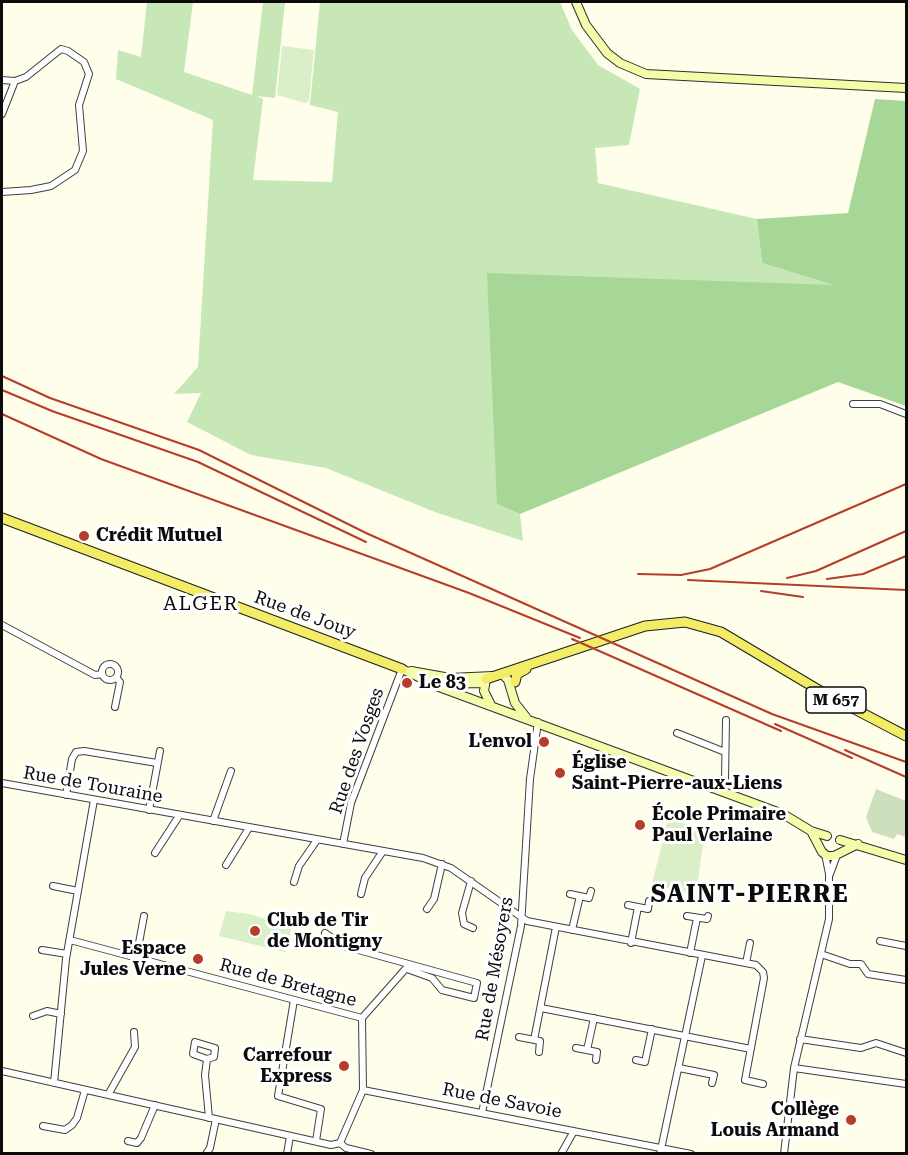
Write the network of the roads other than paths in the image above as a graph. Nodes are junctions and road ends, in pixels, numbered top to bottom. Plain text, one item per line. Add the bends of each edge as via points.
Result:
1 (576, 2) edge
2 (2, 80) edge
3 (15, 81) junction
4 (906, 88) edge
5 (2, 114) edge
6 (2, 192) edge
7 (853, 404) dead end
8 (906, 414) edge
9 (2, 518) edge
10 (2, 625) edge
11 (545, 659) junction
12 (402, 669) junction
13 (102, 674) junction
14 (494, 676) junction
15 (116, 677) junction
16 (421, 680) junction
17 (515, 682) joint
18 (513, 694) junction
19 (491, 705) junction
20 (115, 707) dead end
21 (530, 719) junction
22 (726, 720) dead end
23 (677, 733) dead end
24 (906, 736) edge
25 (160, 751) dead end
26 (725, 752) junction
27 (158, 763) junction
28 (231, 771) dead end
29 (2, 783) edge
30 (722, 790) junction
31 (66, 795) junction
32 (94, 800) junction
33 (149, 810) junction
34 (179, 816) junction
35 (213, 821) junction
36 (249, 828) junction
37 (811, 831) junction
38 (827, 836) junction
39 (316, 840) junction
40 (840, 840) junction
41 (343, 844) junction
42 (858, 844) junction
43 (383, 851) junction
44 (823, 851) junction
45 (155, 853) dead end
46 (838, 854) junction
47 (906, 860) edge
48 (442, 864) junction
49 (226, 865) dead end
50 (829, 874) junction
51 (471, 881) junction
52 (294, 882) dead end
53 (53, 886) dead end
54 (78, 891) junction
55 (591, 891) dead end
56 (361, 894) dead end
57 (570, 894) dead end
58 (580, 896) junction
59 (650, 901) dead end
60 (628, 905) dead end
61 (638, 907) junction
62 (428, 909) dead end
63 (144, 916) dead end
64 (687, 916) dead end
65 (708, 916) dead end
66 (522, 917) junction
67 (697, 918) junction
68 (556, 927) junction
69 (473, 928) dead end
70 (572, 930) junction
71 (325, 933) dead end
72 (70, 940) junction
73 (880, 941) dead end
74 (631, 943) junction
75 (750, 943) dead end
76 (906, 946) edge
77 (42, 950) dead end
78 (690, 953) junction
79 (67, 954) junction
80 (821, 954) junction
81 (702, 956) junction
82 (136, 959) junction
83 (746, 963) junction
84 (408, 967) junction
85 (432, 975) junction
86 (906, 980) edge
87 (294, 1000) junction
88 (540, 1008) junction
89 (61, 1014) junction
90 (33, 1016) dead end
91 (362, 1018) junction
92 (594, 1018) junction
93 (651, 1029) junction
94 (134, 1032) dead end
95 (686, 1036) junction
96 (519, 1037) dead end
97 (800, 1039) junction
98 (534, 1040) junction
99 (576, 1048) dead end
100 (751, 1049) junction
101 (587, 1050) junction
102 (539, 1053) dead end
103 (906, 1053) edge
104 (207, 1059) dead end
105 (596, 1060) dead end
106 (636, 1060) dead end
107 (679, 1068) junction
108 (794, 1068) junction
109 (2, 1071) edge
110 (54, 1083) junction
111 (712, 1083) dead end
112 (763, 1084) dead end
113 (906, 1084) edge
114 (84, 1090) junction
115 (363, 1090) junction
116 (108, 1095) junction
117 (154, 1106) junction
118 (482, 1113) junction
119 (213, 1118) junction
120 (43, 1126) dead end
121 (574, 1131) junction
122 (290, 1136) junction
123 (128, 1141) dead end
124 (316, 1142) junction
125 (340, 1143) junction
126 (662, 1151) edge
127 (363, 1153) edge
128 (206, 1154) edge
129 (286, 1154) edge
130 (371, 1154) edge
131 (561, 1154) edge
132 (692, 1154) edge
133 (784, 1154) edge

1 - 4 main road via 586,25 607,53 646,74
2 - 3 street
3 - 5 street
3 - 6 street via 61,50 84,62 89,74 79,105 83,151 75,170 51,186
7 - 8 street via 880,404
9 - 12 main road, Rue de Jouy
10 - 13 street via 95,675
11 - 14 main road, Rue de Jouy / M 657
11 - 17 main road via 517,674
11 - 24 main road, Rue de Jouy / M 657 via 656,623 691,623 709,629 756,658
12 - 14 main road via 450,678
12 - 16 main road, Rue de Jouy
12 - 41 street, Rue des Vosges via 351,803
13 - 15 street via 109,680
13 - 15 street via 105,666 112,664 118,670
14 - 16 main road, Rue de Jouy via 481,683
14 - 18 main road via 508,680
14 - 19 main road via 484,691
15 - 20 street via 120,682
16 - 19 main road, Rue de Jouy
17 - 18 main road
18 - 19 main road
18 - 21 main road
19 - 21 main road, Rue de Jouy
21 - 30 main road, Rue de Jouy
21 - 66 street, Rue de Mésoyers
22 - 26 street
23 - 26 street
25 - 27 street
26 - 30 street
27 - 31 street via 76,752
27 - 33 street
28 - 35 street
29 - 31 street, Rue de Touraine
30 - 37 main road, Rue de Jouy via 783,814
31 - 32 street, Rue de Touraine
32 - 33 street, Rue de Touraine
32 - 54 street
33 - 34 street, Rue de Touraine
34 - 35 street, Rue de Touraine
34 - 45 street, Rue de Touraine
35 - 36 street, Rue de Touraine
36 - 39 street, Rue de Touraine
36 - 49 street
37 - 38 main road
37 - 44 main road
38 - 40 main road via 834,835
38 - 44 main road via 821,841
39 - 41 street, Rue de Touraine
39 - 52 street
40 - 42 main road
40 - 46 main road
41 - 43 street, Rue de Touraine
42 - 46 main road
42 - 47 main road
43 - 48 street, Rue de Touraine
43 - 56 street via 365,878
44 - 46 main road
44 - 50 street
46 - 50 street
48 - 51 street, Rue de Touraine
48 - 62 street
50 - 80 street via 830,913
51 - 66 street, Rue de Touraine
51 - 69 street via 462,913 464,924
53 - 54 street
54 - 72 street
55 - 58 street via 590,898
57 - 58 street
58 - 70 street
59 - 61 street via 648,909
60 - 61 street
61 - 74 street
63 - 82 street
64 - 67 street
65 - 67 street
66 - 68 street, Rue de Touraine
66 - 118 street, Rue de Mésoyers
67 - 78 street
68 - 70 street, Rue de Touraine
68 - 88 street
70 - 74 street, Rue de Touraine
71 - 84 street via 344,946
72 - 79 street
72 - 82 street, Rue de Bretagne
73 - 76 street
74 - 78 street, Rue de Touraine
75 - 83 street
77 - 79 street
78 - 81 street, Rue de Touraine
79 - 89 street
80 - 86 street via 861,964 868,974
80 - 97 street
81 - 83 street, Rue de Touraine
81 - 95 street
82 - 87 street, Rue de Bretagne
83 - 100 street, Rue de Touraine via 762,970 765,978
84 - 85 street
84 - 91 street
85 - 85 street via 442,990 474,998 477,983
87 - 91 street, Rue de Bretagne
87 - 124 street via 278,1096 321,1109
88 - 92 street
88 - 98 street
89 - 90 street via 47,1011
89 - 110 street
91 - 115 street, Rue de Bretagne
92 - 93 street
92 - 101 street
93 - 95 street
93 - 106 street via 645,1062
94 - 116 street via 135,1047
95 - 100 street
95 - 107 street
96 - 98 street
97 - 103 street via 861,1048 876,1043
97 - 108 street
98 - 102 street via 540,1041
99 - 101 street
100 - 112 street via 745,1080
101 - 105 street via 597,1052
104 - 119 street via 205,1075
107 - 111 street via 714,1075
107 - 126 street
108 - 113 street
108 - 133 street
109 - 110 street
110 - 114 street
114 - 116 street
114 - 120 street via 72,1125 65,1130
115 - 118 street, Rue de Savoie
115 - 125 street
116 - 117 street
117 - 119 street
117 - 123 street via 141,1138 137,1143
118 - 121 street, Rue de Savoie
119 - 122 street
119 - 128 street
121 - 126 street, Rue de Savoie
121 - 131 street
122 - 124 street
122 - 129 street
124 - 125 street
125 - 127 street
126 - 132 street, Rue de Savoie
127 - 130 street

